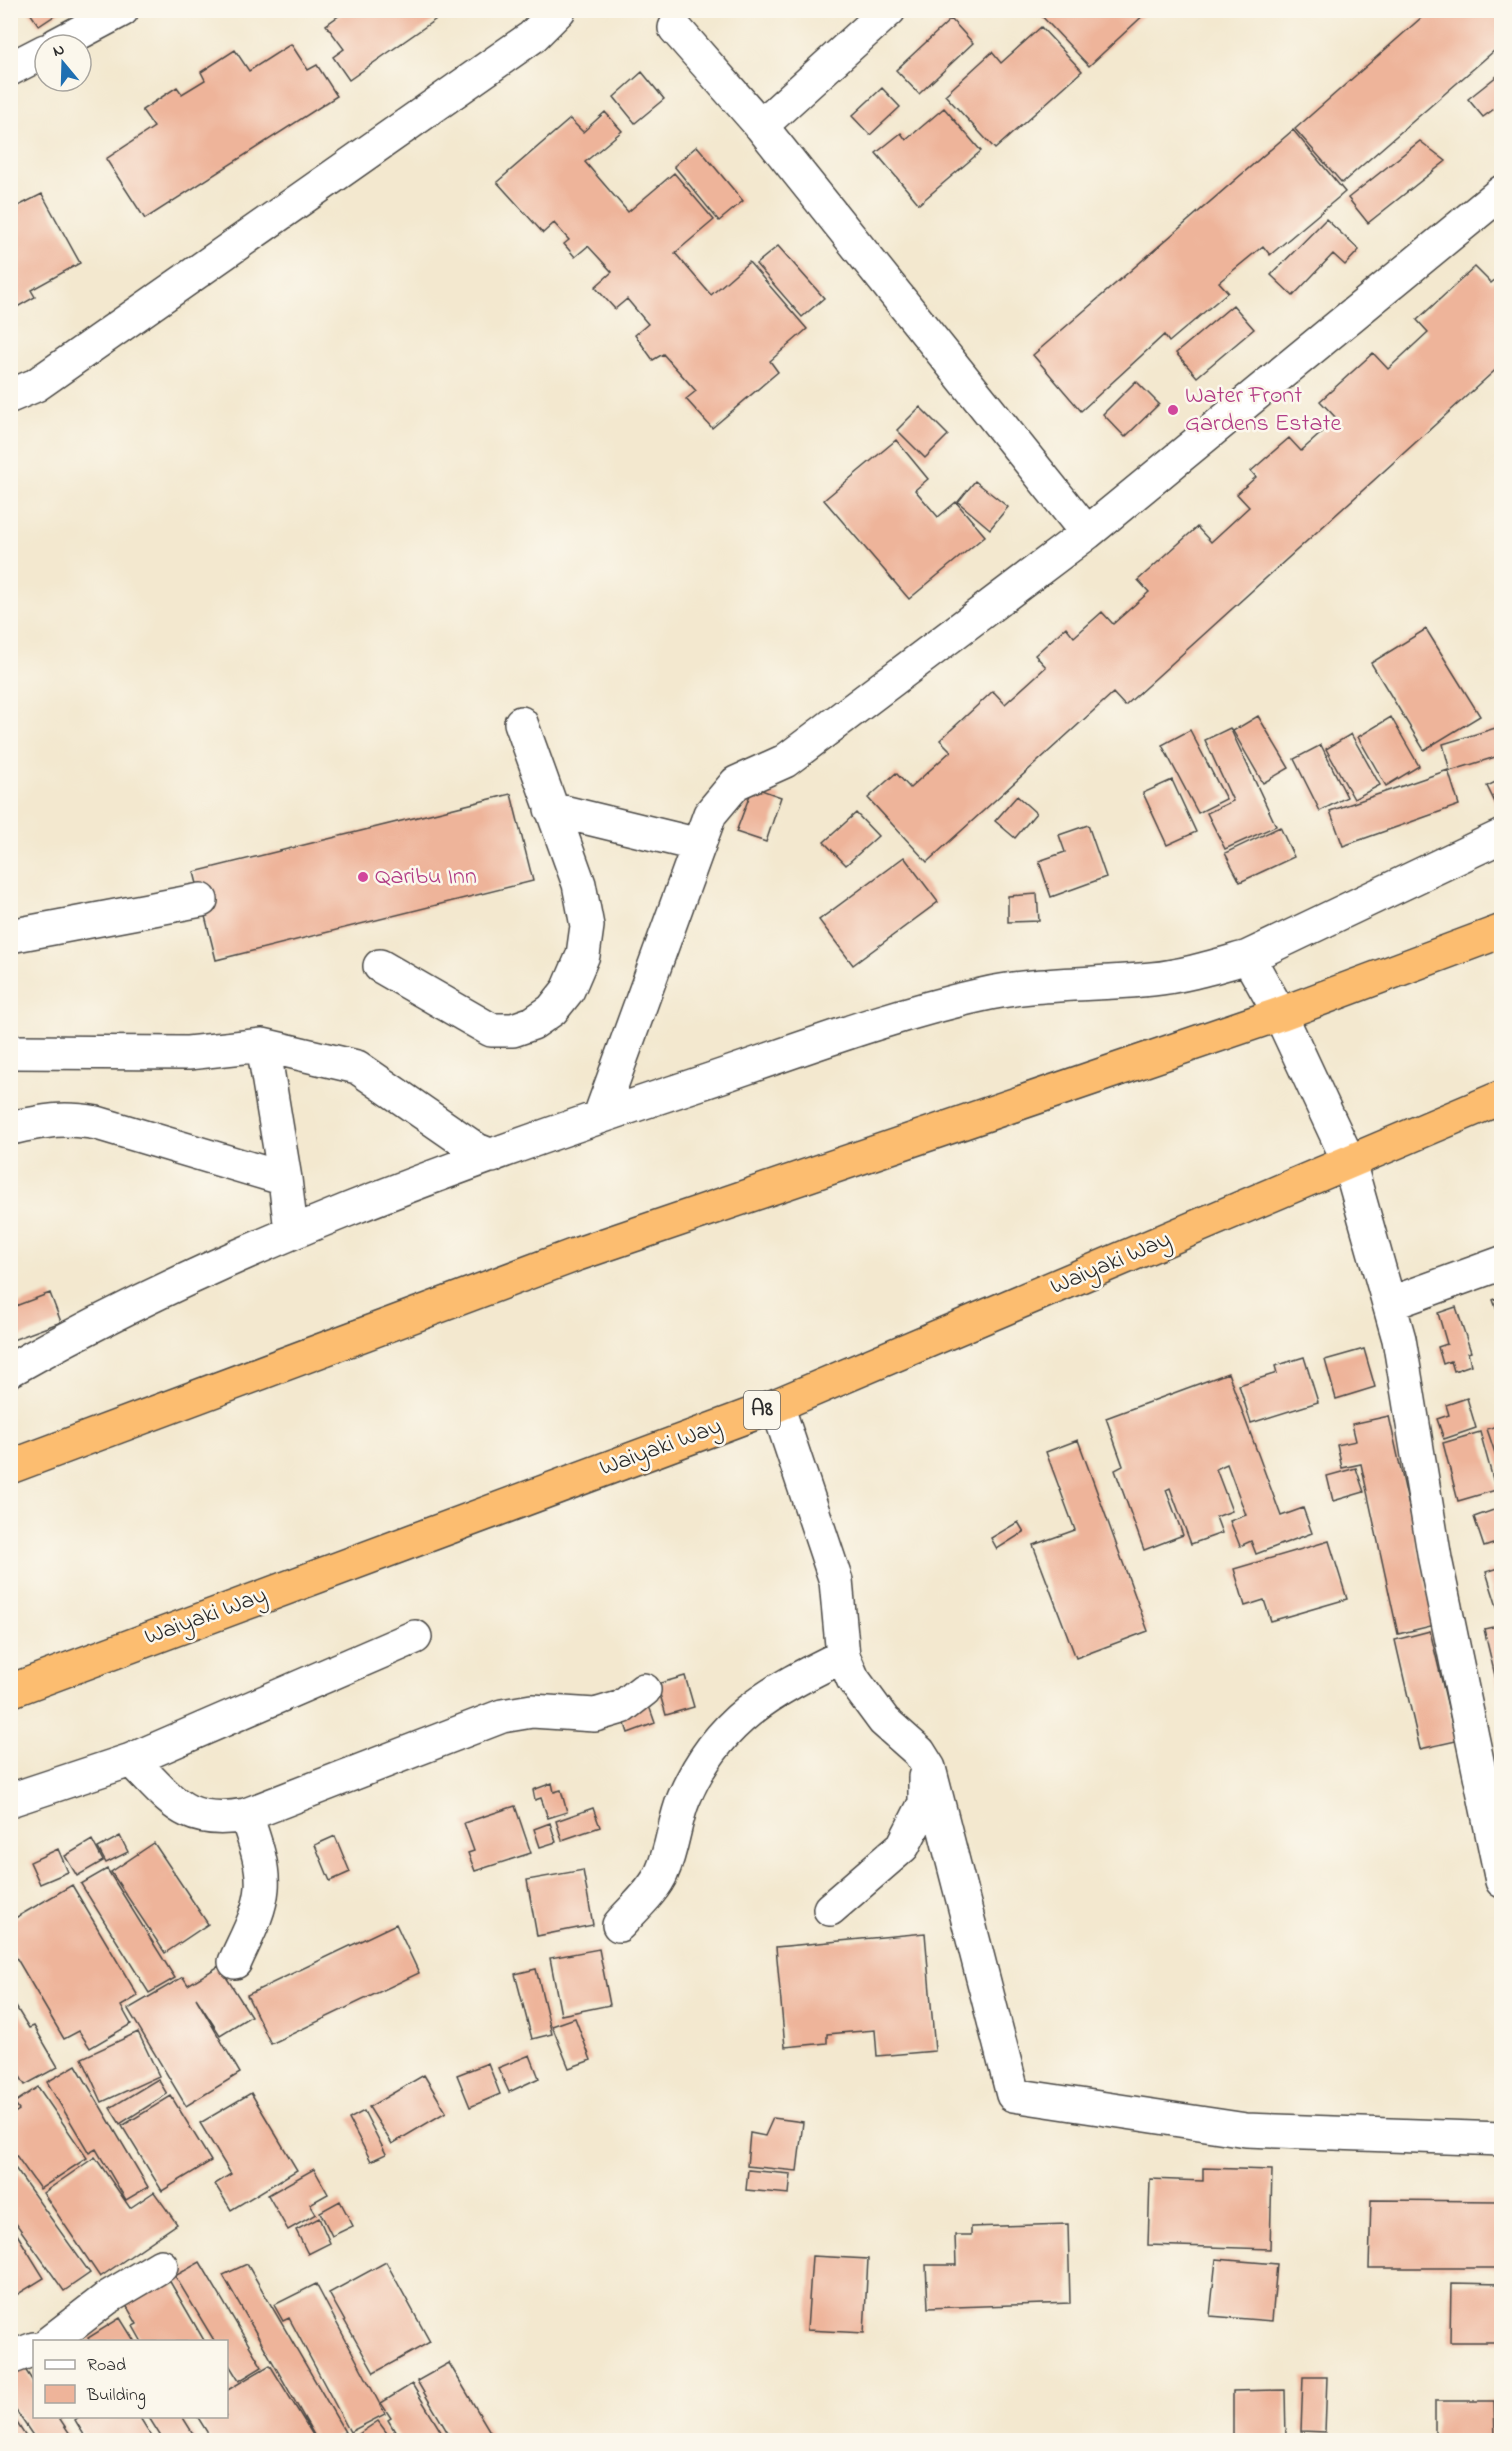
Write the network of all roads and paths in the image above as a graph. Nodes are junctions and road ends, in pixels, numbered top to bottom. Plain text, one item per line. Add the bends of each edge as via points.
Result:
1 (122, 10) edge
2 (558, 10) edge
3 (889, 10) edge
4 (675, 28) dead end
5 (79, 33) edge
6 (33, 57) edge
7 (10, 69) edge
8 (761, 126) junction
9 (1502, 192) edge
10 (10, 396) edge
11 (1087, 533) junction
12 (521, 723) dead end
13 (551, 809) junction
14 (1502, 836) edge
15 (699, 845) junction
16 (201, 900) dead end
17 (1502, 931) edge
18 (10, 936) edge
19 (1248, 957) junction
20 (381, 966) dead end
21 (1280, 1014) junction
22 (263, 1045) junction
23 (10, 1052) edge
24 (1502, 1097) edge
25 (600, 1116) junction
26 (10, 1128) edge
27 (492, 1156) junction
28 (1349, 1162) junction
29 (285, 1179) junction
30 (291, 1231) junction
31 (1502, 1263) edge
32 (1389, 1304) junction
33 (10, 1370) edge
34 (777, 1405) junction
35 (10, 1467) edge
36 (415, 1637) dead end
37 (843, 1656) junction
38 (644, 1690) dead end
39 (10, 1691) edge
40 (131, 1760) junction
41 (926, 1763) junction
42 (10, 1800) edge
43 (246, 1815) junction
44 (1502, 1881) edge
45 (830, 1909) dead end
46 (619, 1924) dead end
47 (235, 1962) dead end
48 (1502, 2139) edge
49 (161, 2266) dead end
50 (53, 2340) edge
51 (33, 2349) edge
52 (10, 2358) edge

1 - 5 street
2 - 10 street via 532,37 36,385
3 - 8 street
4 - 8 street
6 - 7 street
8 - 11 street
9 - 11 street
11 - 15 street via 785,761 736,783 710,814
12 - 13 street
13 - 15 street
13 - 20 street via 579,884 587,926 583,955 568,990 552,1010 534,1023 513,1030 491,1030
14 - 19 street
15 - 25 street
16 - 18 street
17 - 21 highway
19 - 21 street
19 - 25 street via 1151,979 1092,981 984,994 899,1017
21 - 28 street
21 - 35 highway via 575,1256
22 - 23 street via 188,1053
22 - 27 street via 357,1067 477,1150
22 - 29 street
24 - 28 highway, Waiyaki Way / A8
25 - 27 street
26 - 29 street via 49,1119 97,1123
27 - 30 street
28 - 32 street
28 - 34 highway, Waiyaki Way / A8
29 - 30 street
30 - 33 street
31 - 32 street
32 - 44 street via 1399,1340 1435,1559
34 - 37 street via 836,1581
34 - 39 highway, Waiyaki Way / A8
36 - 40 street
37 - 41 street via 884,1721
37 - 46 street via 751,1707 710,1749 684,1799 661,1875
38 - 43 street via 622,1707 595,1715 532,1711 502,1716
40 - 42 street
40 - 43 street via 177,1806 200,1817
41 - 45 street via 925,1803 903,1846
41 - 48 street via 1014,2095 1246,2130
43 - 47 street via 262,1886 257,1912
49 - 50 street via 107,2298
51 - 52 street

